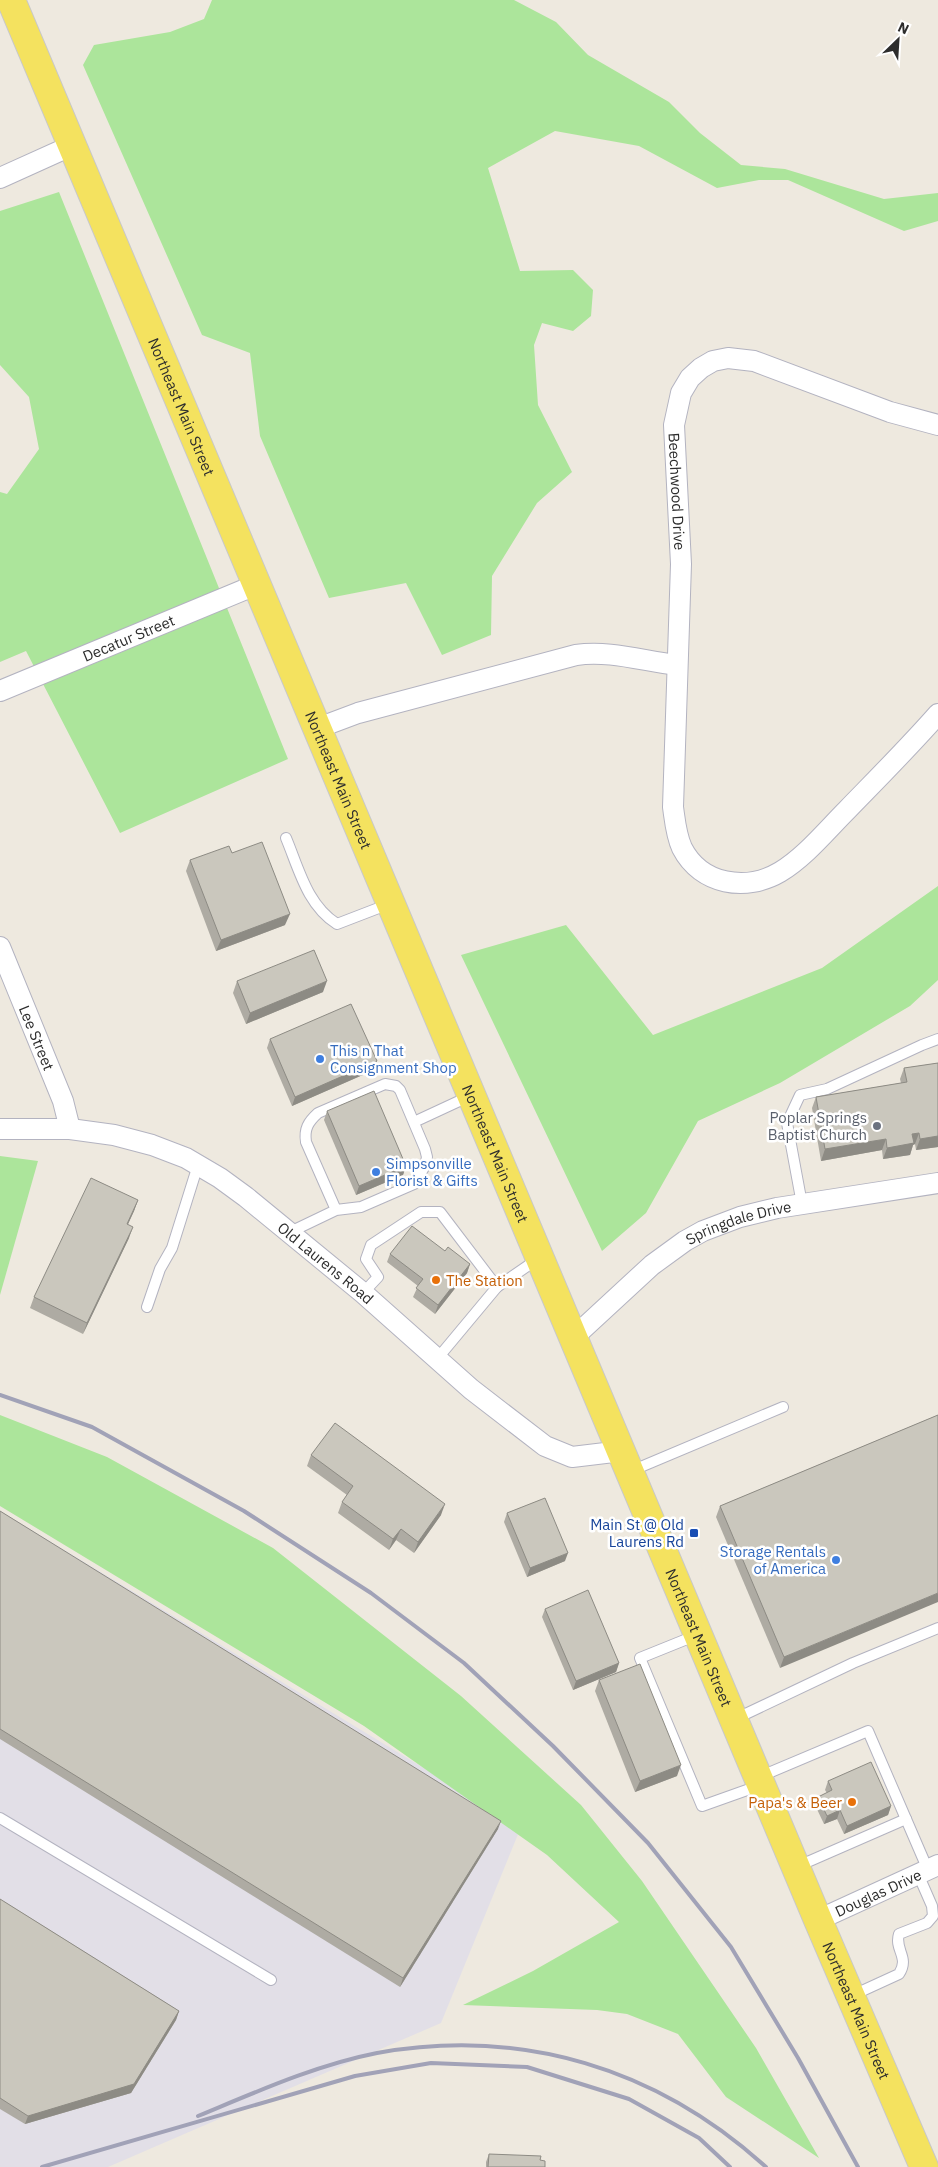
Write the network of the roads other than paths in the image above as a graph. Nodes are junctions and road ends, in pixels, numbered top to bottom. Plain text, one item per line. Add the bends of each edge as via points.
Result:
1 (11, 0) edge
2 (73, 145) junction
3 (0, 178) edge
4 (938, 425) edge
5 (258, 584) junction
6 (677, 665) junction
7 (0, 691) edge
8 (938, 714) edge
9 (318, 728) junction
10 (286, 838) dead end
11 (390, 903) junction
12 (0, 947) edge
13 (938, 1039) edge
14 (471, 1096) junction
15 (414, 1122) junction
16 (0, 1129) edge
17 (70, 1129) junction
18 (198, 1166) junction
19 (938, 1183) edge
20 (802, 1204) junction
21 (336, 1210) junction
22 (288, 1233) junction
23 (540, 1257) junction
24 (497, 1287) junction
25 (363, 1292) junction
26 (147, 1307) dead end
27 (574, 1337) junction
28 (437, 1359) junction
29 (783, 1407) dead end
30 (626, 1461) junction
31 (938, 1628) edge
32 (698, 1634) junction
33 (734, 1719) junction
34 (759, 1781) junction
35 (0, 1818) edge
36 (906, 1819) junction
37 (795, 1867) junction
38 (928, 1870) edge
39 (818, 1920) junction
40 (271, 1980) dead end
41 (850, 1997) junction
42 (924, 2167) edge

1 - 2 main road, Northeast Main Street
2 - 3 street
2 - 5 main road, Northeast Main Street
4 - 6 street, Beechwood Drive via 890,412 754,361 728,358 713,361 690,378 682,393 674,425 681,564
5 - 7 street, Decatur Street
5 - 9 main road, Northeast Main Street
6 - 8 street, Beechwood Drive via 673,807 676,831 688,857 697,867 715,879 737,884 754,883 773,876 798,859
6 - 9 street via 612,654 576,655 358,713
9 - 11 main road, Northeast Main Street
10 - 11 lane via 311,899 325,917 337,924
11 - 14 main road, Northeast Main Street
12 - 17 street, Lee Street via 64,1101
13 - 20 lane via 827,1089 800,1095 788,1123
14 - 15 lane
14 - 23 main road, Northeast Main Street
15 - 21 lane via 427,1157 422,1175 414,1184 361,1207
15 - 21 lane via 400,1090 385,1084 318,1113 310,1120 305,1132 306,1142
16 - 17 street, Old Laurens Road
17 - 18 street, Old Laurens Road via 114,1135 152,1145
18 - 22 street, Old Laurens Road via 226,1183
18 - 26 lane via 172,1248 160,1269
19 - 20 street, Springdale Drive
20 - 27 street, Springdale Drive via 740,1217 685,1240 652,1265
21 - 22 lane
22 - 25 street, Old Laurens Road
23 - 24 lane
23 - 27 main road, Northeast Main Street
24 - 25 lane via 440,1212 421,1212 371,1245 366,1259 378,1277
24 - 28 lane
25 - 28 street, Old Laurens Road
27 - 30 main road, Northeast Main Street
28 - 30 street, Old Laurens Road via 497,1411 545,1446 572,1456
29 - 30 lane
30 - 32 main road, Northeast Main Street
31 - 33 lane via 853,1663
32 - 33 main road, Northeast Main Street
32 - 34 lane via 640,1658 702,1806
33 - 34 main road, Northeast Main Street
34 - 36 lane via 868,1731
34 - 37 main road, Northeast Main Street
35 - 40 lane
36 - 37 lane
36 - 38 lane
37 - 39 main road, Northeast Main Street
38 - 39 street, Douglas Drive
38 - 41 lane via 933,1916 927,1923 899,1934 897,1940 904,1967 899,1974
39 - 41 main road, Northeast Main Street
41 - 42 main road, Northeast Main Street

